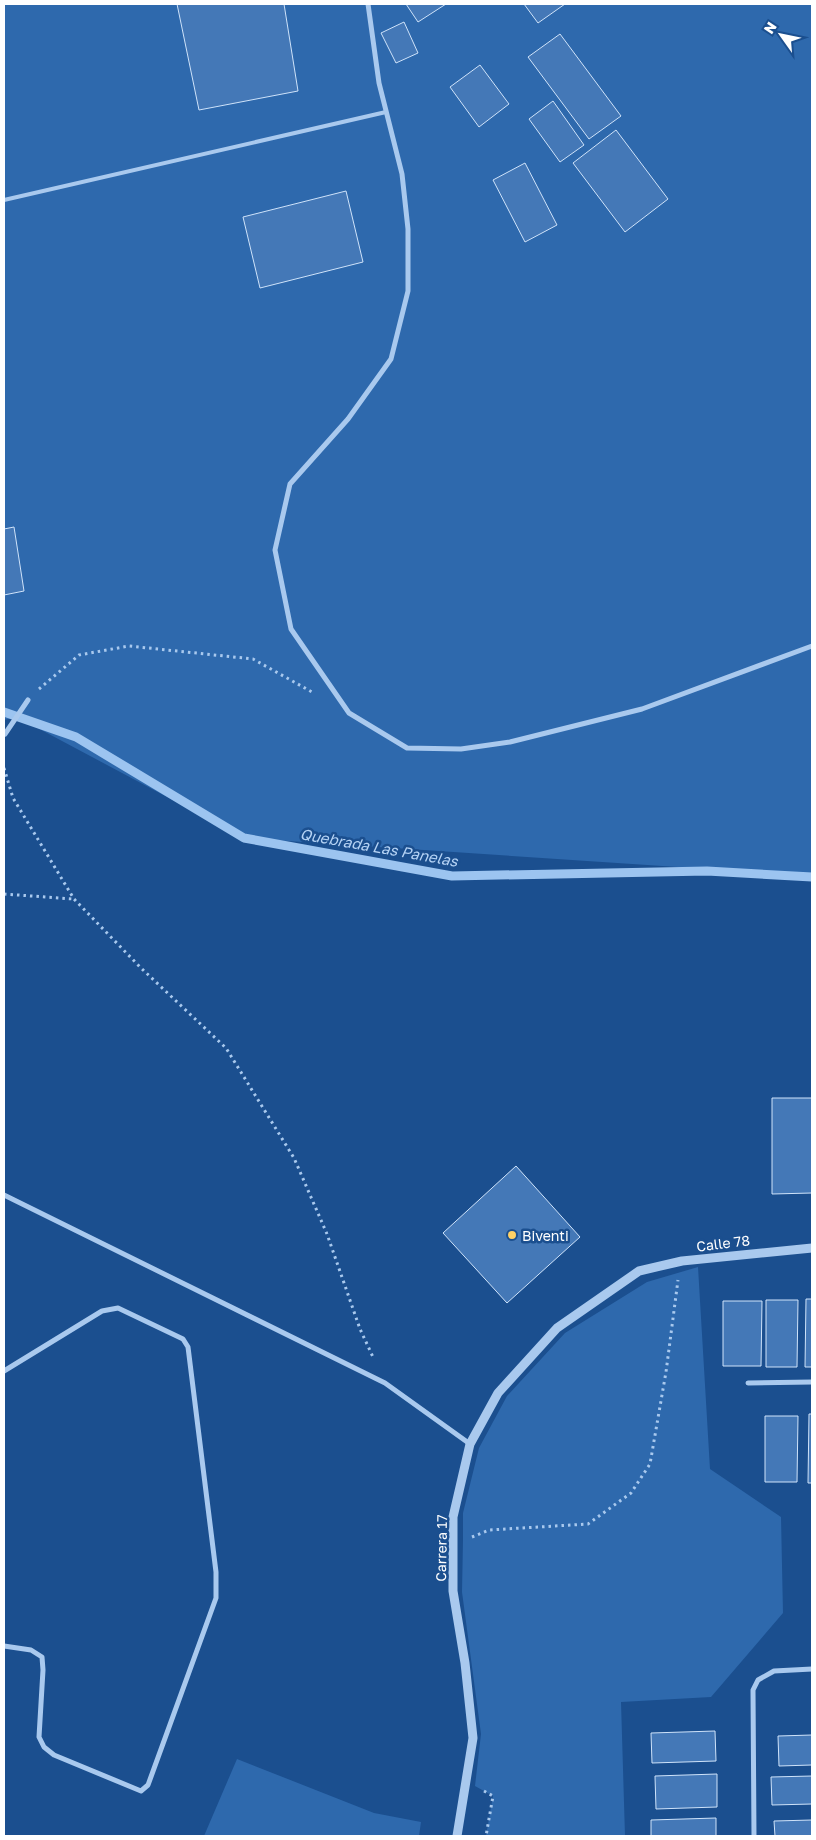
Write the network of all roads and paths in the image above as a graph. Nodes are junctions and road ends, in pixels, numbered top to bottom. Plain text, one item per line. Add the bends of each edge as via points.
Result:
1 (368, 4) edge
2 (386, 112) junction
3 (4, 200) edge
4 (812, 646) edge
5 (314, 693) dead end
6 (28, 700) joint
7 (6, 734) dead end
8 (4, 768) edge
9 (4, 894) edge
10 (74, 899) junction
11 (4, 1195) edge
12 (812, 1248) edge
13 (639, 1271) joint
14 (679, 1272) dead end
15 (4, 1371) edge
16 (812, 1382) edge
17 (384, 1383) junction
18 (748, 1383) dead end
19 (470, 1444) junction
20 (463, 1540) dead end
21 (4, 1646) edge
22 (812, 1669) edge
23 (481, 1789) dead end
24 (457, 1836) edge
25 (486, 1836) edge
26 (754, 1836) edge

1 - 2 street
2 - 3 lane
2 - 4 street via 402,174 408,229 408,291 392,359 348,419 290,484 276,550 291,630 349,713 407,748 461,749 510,742 642,709
5 - 6 path via 253,659 130,646 79,655
6 - 7 street
8 - 10 path via 13,798
9 - 10 path
10 - 17 path via 226,1048 294,1158
11 - 17 street
12 - 13 street, Calle 78 via 682,1261
13 - 19 street, Carrera 17 via 557,1328 498,1393
14 - 20 path via 650,1464 631,1493 588,1524 489,1530
15 - 21 street via 102,1311 118,1308 183,1339 188,1347 216,1572 216,1598 148,1786 141,1791 54,1755 44,1747 38,1737 42,1656 31,1650
16 - 18 street
17 - 19 street
19 - 24 street, Carrera 17 via 453,1517 453,1591 473,1738
22 - 26 street via 774,1670 758,1680 753,1690
23 - 25 path via 493,1796

